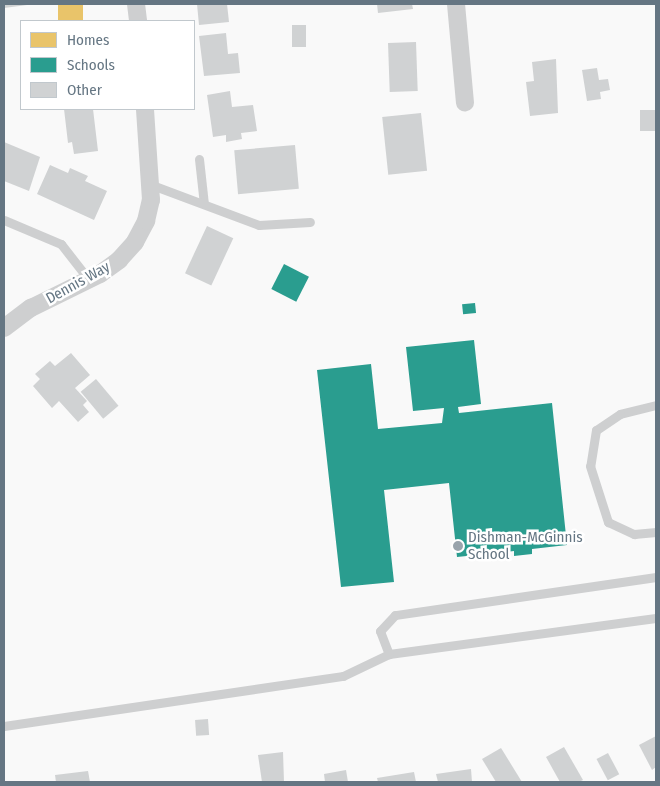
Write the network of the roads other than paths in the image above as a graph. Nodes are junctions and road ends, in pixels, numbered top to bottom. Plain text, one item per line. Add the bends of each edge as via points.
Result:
1 (136, 4) edge
2 (456, 4) edge
3 (138, 20) edge
4 (465, 103) dead end
5 (145, 110) edge
6 (199, 159) dead end
7 (152, 185) junction
8 (204, 204) junction
9 (4, 220) edge
10 (310, 222) dead end
11 (89, 280) junction
12 (4, 328) edge
13 (656, 405) edge
14 (656, 532) edge
15 (656, 577) edge
16 (656, 618) edge
17 (389, 654) junction
18 (4, 726) edge

1 - 3 street
2 - 4 street
5 - 7 street, Dennis Way
6 - 8 lane
7 - 8 lane
7 - 11 street, Dennis Way via 146,221 135,242 119,260
8 - 10 lane via 259,225
9 - 11 lane via 61,244
11 - 12 street, Dennis Way via 31,308
13 - 14 lane via 620,414 596,430 590,466 608,522 634,534
15 - 17 lane via 395,615 380,631
16 - 17 lane
17 - 18 lane via 343,676

